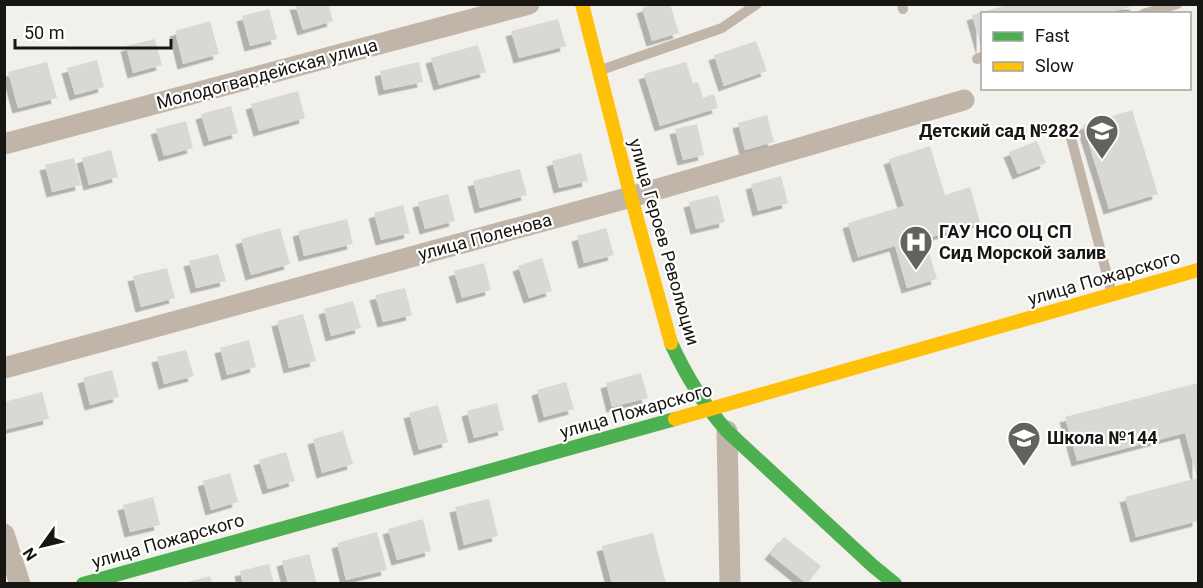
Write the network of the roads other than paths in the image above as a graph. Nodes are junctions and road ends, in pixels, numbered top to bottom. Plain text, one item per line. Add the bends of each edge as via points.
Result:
1 (529, 4) edge
2 (582, 4) edge
3 (757, 4) edge
4 (1177, 4) edge
5 (1150, 12) edge
6 (599, 71) junction
7 (964, 100) dead end
8 (1069, 130) dead end
9 (4, 144) edge
10 (631, 197) junction
11 (1198, 270) edge
12 (1112, 295) junction
13 (4, 368) edge
14 (708, 410) junction
15 (727, 431) junction
16 (4, 534) edge
17 (20, 584) edge
18 (83, 584) edge
19 (730, 584) edge
20 (895, 584) edge

1 - 9 street, Молодогвардейская улица
2 - 6 street, улица Героев Революции
3 - 6 lane via 722,28
4 - 5 lane
6 - 10 street, улица Героев Революции
7 - 10 street, улица Поленова
8 - 12 lane
10 - 13 street, улица Поленова
10 - 14 street, улица Героев Революции via 671,342
11 - 12 street, улица Пожарского
12 - 14 street, улица Пожарского
14 - 15 street, улица Героев Революции
14 - 18 street, улица Пожарского
15 - 19 street
15 - 20 street, улица Героев Революции
16 - 17 street

